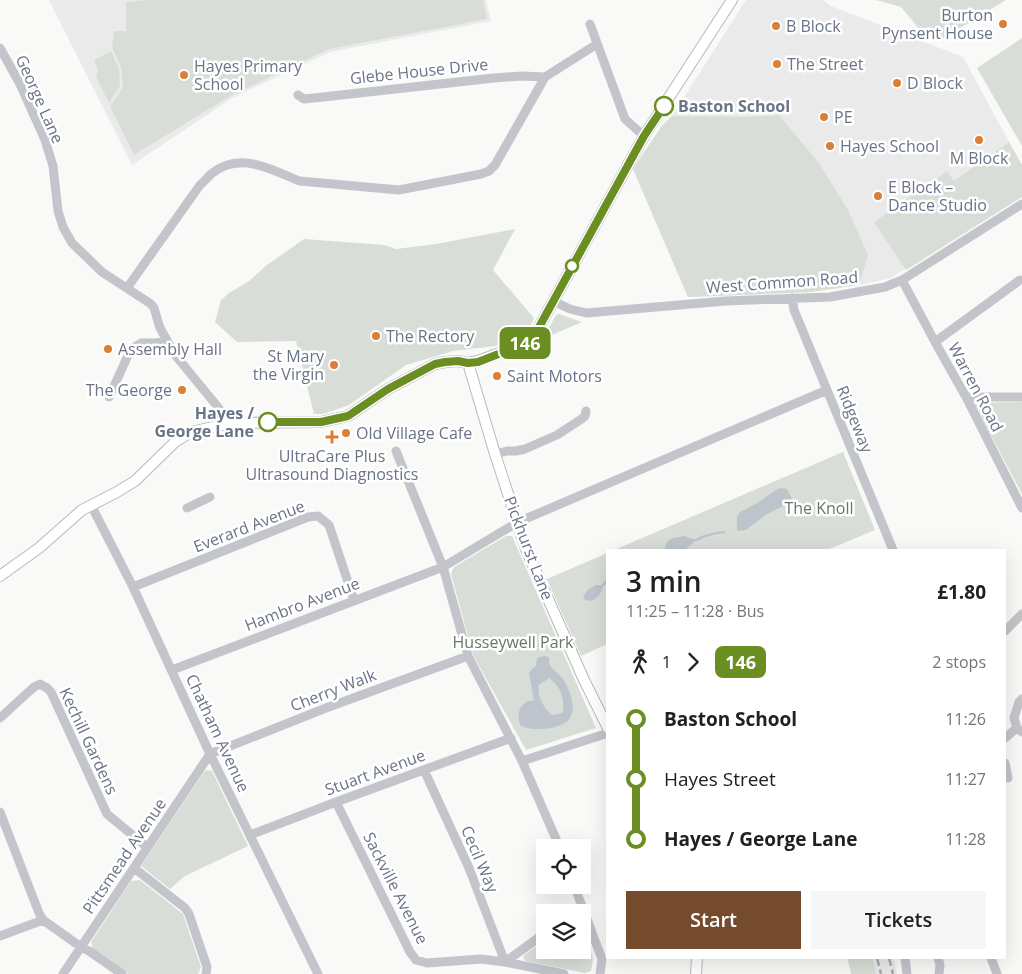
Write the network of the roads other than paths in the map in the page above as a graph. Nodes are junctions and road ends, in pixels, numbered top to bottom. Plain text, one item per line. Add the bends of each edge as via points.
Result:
1 (732, 0) edge
2 (590, 24) dead end
3 (597, 44) junction
4 (0, 48) edge
5 (545, 76) junction
6 (298, 95) dead end
7 (644, 136) junction
8 (1022, 204) edge
9 (902, 280) junction
10 (1020, 280) dead end
11 (127, 288) junction
12 (792, 298) junction
13 (553, 300) junction
14 (166, 340) junction
15 (935, 342) junction
16 (468, 363) junction
17 (828, 390) junction
18 (109, 396) dead end
19 (966, 397) junction
20 (1022, 397) edge
21 (586, 411) dead end
22 (231, 423) junction
23 (396, 451) dead end
24 (495, 454) junction
25 (210, 497) dead end
26 (91, 505) junction
27 (188, 508) dead end
28 (1022, 508) edge
29 (518, 522) junction
30 (894, 549) edge
31 (443, 567) junction
32 (0, 576) edge
33 (133, 587) junction
34 (354, 600) junction
35 (1022, 614) edge
36 (1006, 630) edge
37 (468, 656) junction
38 (172, 670) junction
39 (1022, 699) edge
40 (0, 718) edge
41 (606, 724) edge
42 (1020, 730) edge
43 (606, 734) edge
44 (1006, 737) edge
45 (511, 738) junction
46 (210, 754) junction
47 (522, 761) junction
48 (1006, 768) edge
49 (424, 770) junction
50 (1008, 778) dead end
51 (336, 802) junction
52 (0, 812) edge
53 (250, 835) junction
54 (556, 839) edge
55 (147, 848) junction
56 (134, 868) junction
57 (44, 920) junction
58 (0, 936) edge
59 (591, 937) edge
60 (536, 940) edge
61 (81, 947) junction
62 (697, 959) edge
63 (905, 959) edge
64 (938, 959) edge
65 (991, 959) edge
66 (505, 962) junction
67 (63, 974) edge
68 (122, 974) edge
69 (206, 974) edge
70 (318, 974) edge
71 (564, 974) edge
72 (600, 974) edge
73 (696, 974) edge
74 (907, 974) edge
75 (939, 974) edge
76 (997, 974) edge

1 - 7 main road
2 - 3 street
3 - 5 street
3 - 7 street via 625,120
4 - 11 street, George Lane via 45,140 63,227 81,252 102,272
5 - 6 street, Glebe House Drive via 494,78 323,98
5 - 11 street via 495,165 482,174 399,190 300,181 254,163 223,167 200,185
7 - 13 main road
8 - 9 street, West Common Road
9 - 12 street, West Common Road via 886,287 830,297
9 - 15 street, Warren Road
10 - 15 street
11 - 14 street, George Lane via 154,308
12 - 13 street, West Common Road via 586,313
12 - 17 street, Ridgeway via 794,310
13 - 16 main road via 538,329 524,344
14 - 18 street via 142,343 131,349
14 - 22 street, George Lane
15 - 19 street, Warren Road
16 - 22 main road via 435,364 388,389 348,416 321,422
16 - 24 main road, Pickhurst Lane
17 - 29 street
17 - 30 street, Ridgeway
19 - 20 street
19 - 28 street, Warren Road
21 - 24 street via 583,418 557,435 520,450
22 - 26 main road via 182,436 135,481
23 - 31 street
24 - 29 main road, Pickhurst Lane
25 - 27 street
26 - 32 main road
26 - 33 street, Chatham Avenue
29 - 31 street, Hambro Avenue
29 - 41 main road, Pickhurst Lane via 564,636
31 - 34 street, Hambro Avenue
31 - 37 street
33 - 34 street, Everard Avenue via 308,517 318,516 329,525
33 - 38 street, Chatham Avenue
34 - 38 street, Hambro Avenue
35 - 36 street
37 - 45 street
37 - 46 street, Cherry Walk
38 - 46 street, Chatham Avenue
39 - 42 street via 1014,718
40 - 55 street, Kechill Gardens via 34,687 40,684 47,688 107,814
42 - 44 street
43 - 47 street
45 - 47 street
45 - 49 street, Stuart Avenue
46 - 53 street, Chatham Avenue
46 - 55 street, Pittsmead Avenue
47 - 54 street
48 - 50 street
49 - 51 street, Stuart Avenue
49 - 66 street, Cecil Way via 469,868
51 - 53 street, Stuart Avenue
51 - 66 street, Sackville Avenue via 416,960 427,963 481,959
52 - 57 street
53 - 70 street, Chatham Avenue
55 - 56 street, Pittsmead Avenue
56 - 61 street, Pittsmead Avenue
56 - 69 street via 185,908 207,967
57 - 58 street
57 - 61 street
59 - 72 street via 602,959
60 - 66 street
61 - 67 street, Pittsmead Avenue
61 - 68 street
62 - 73 main road
63 - 74 street
64 - 75 street
65 - 76 street
66 - 71 street, Sackville Avenue

